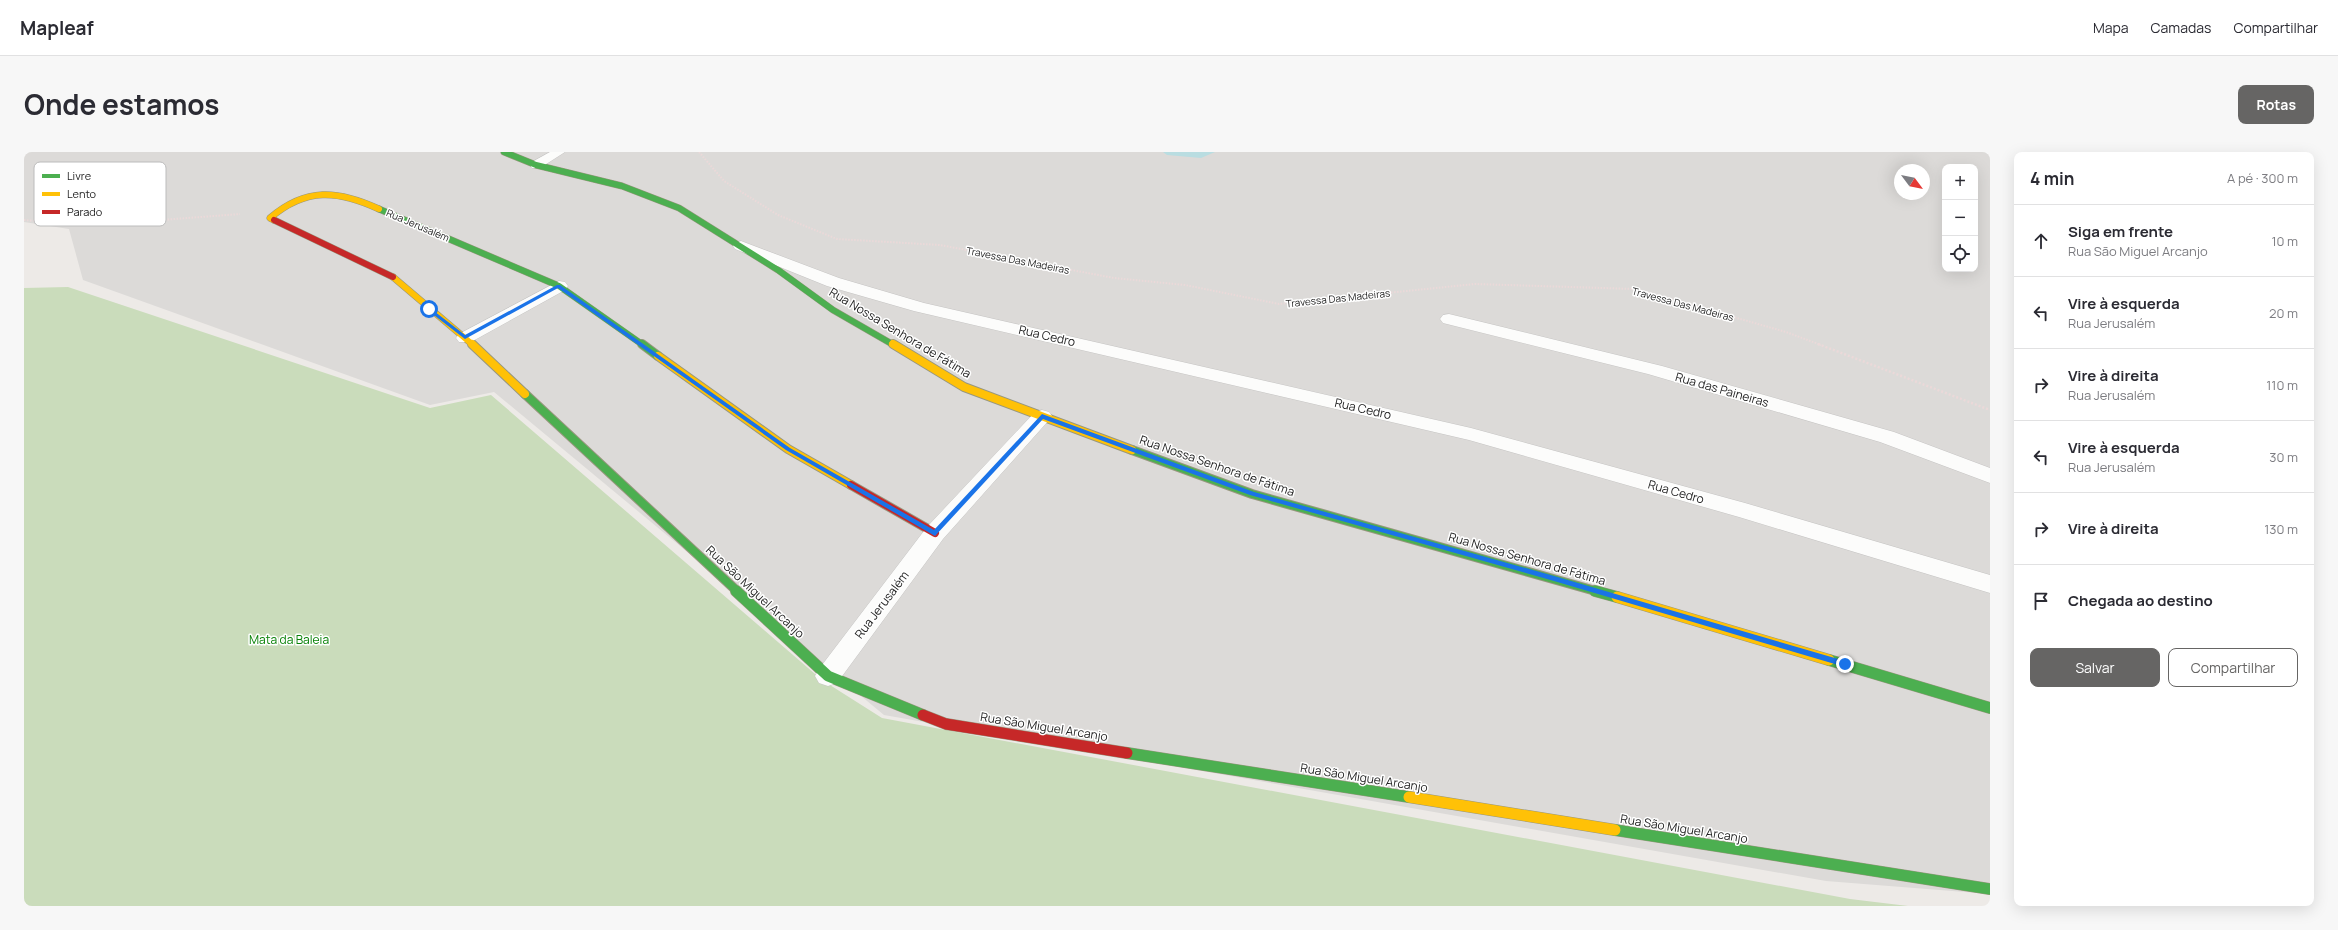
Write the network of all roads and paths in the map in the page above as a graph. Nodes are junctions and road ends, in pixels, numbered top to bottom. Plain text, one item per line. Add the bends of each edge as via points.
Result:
1 (504, 152) edge
2 (559, 152) edge
3 (699, 152) edge
4 (536, 165) junction
5 (275, 212) junction
6 (166, 219) edge
7 (24, 220) edge
8 (34, 221) edge
9 (734, 243) junction
10 (559, 286) junction
11 (1449, 318) dead end
12 (465, 338) junction
13 (1990, 410) edge
14 (1042, 416) junction
15 (1990, 476) edge
16 (935, 533) junction
17 (1990, 584) edge
18 (828, 676) junction
19 (1990, 708) edge
20 (1990, 889) edge

1 - 4 street, Rua Nossa Senhora de Fátima
2 - 4 lane
3 - 13 path, Travessa Das Madeiras via 731,186 778,215 836,239 940,245 1114,278 1185,285 1279,304 1475,284 1635,289 1786,332
4 - 9 street, Rua Nossa Senhora de Fátima via 622,186 679,208
5 - 6 path
5 - 10 street, Rua Jerusalém via 313,195 334,194 357,199
5 - 12 street, Rua São Miguel Arcanjo via 270,218 395,278
7 - 8 path
9 - 14 street, Rua Nossa Senhora de Fátima via 778,270 834,310 964,387
9 - 17 street, Rua Cedro via 833,282 920,307 1471,434
10 - 12 street
10 - 16 street, Rua Jerusalém via 788,449
11 - 15 street, Rua das Paineiras via 1655,370 1887,437
12 - 18 street, Rua São Miguel Arcanjo
14 - 16 street, Rua Jerusalém
14 - 19 street, Rua Nossa Senhora de Fátima via 1252,494 1561,580
16 - 18 street, Rua Jerusalém
18 - 20 street, Rua São Miguel Arcanjo via 946,724

